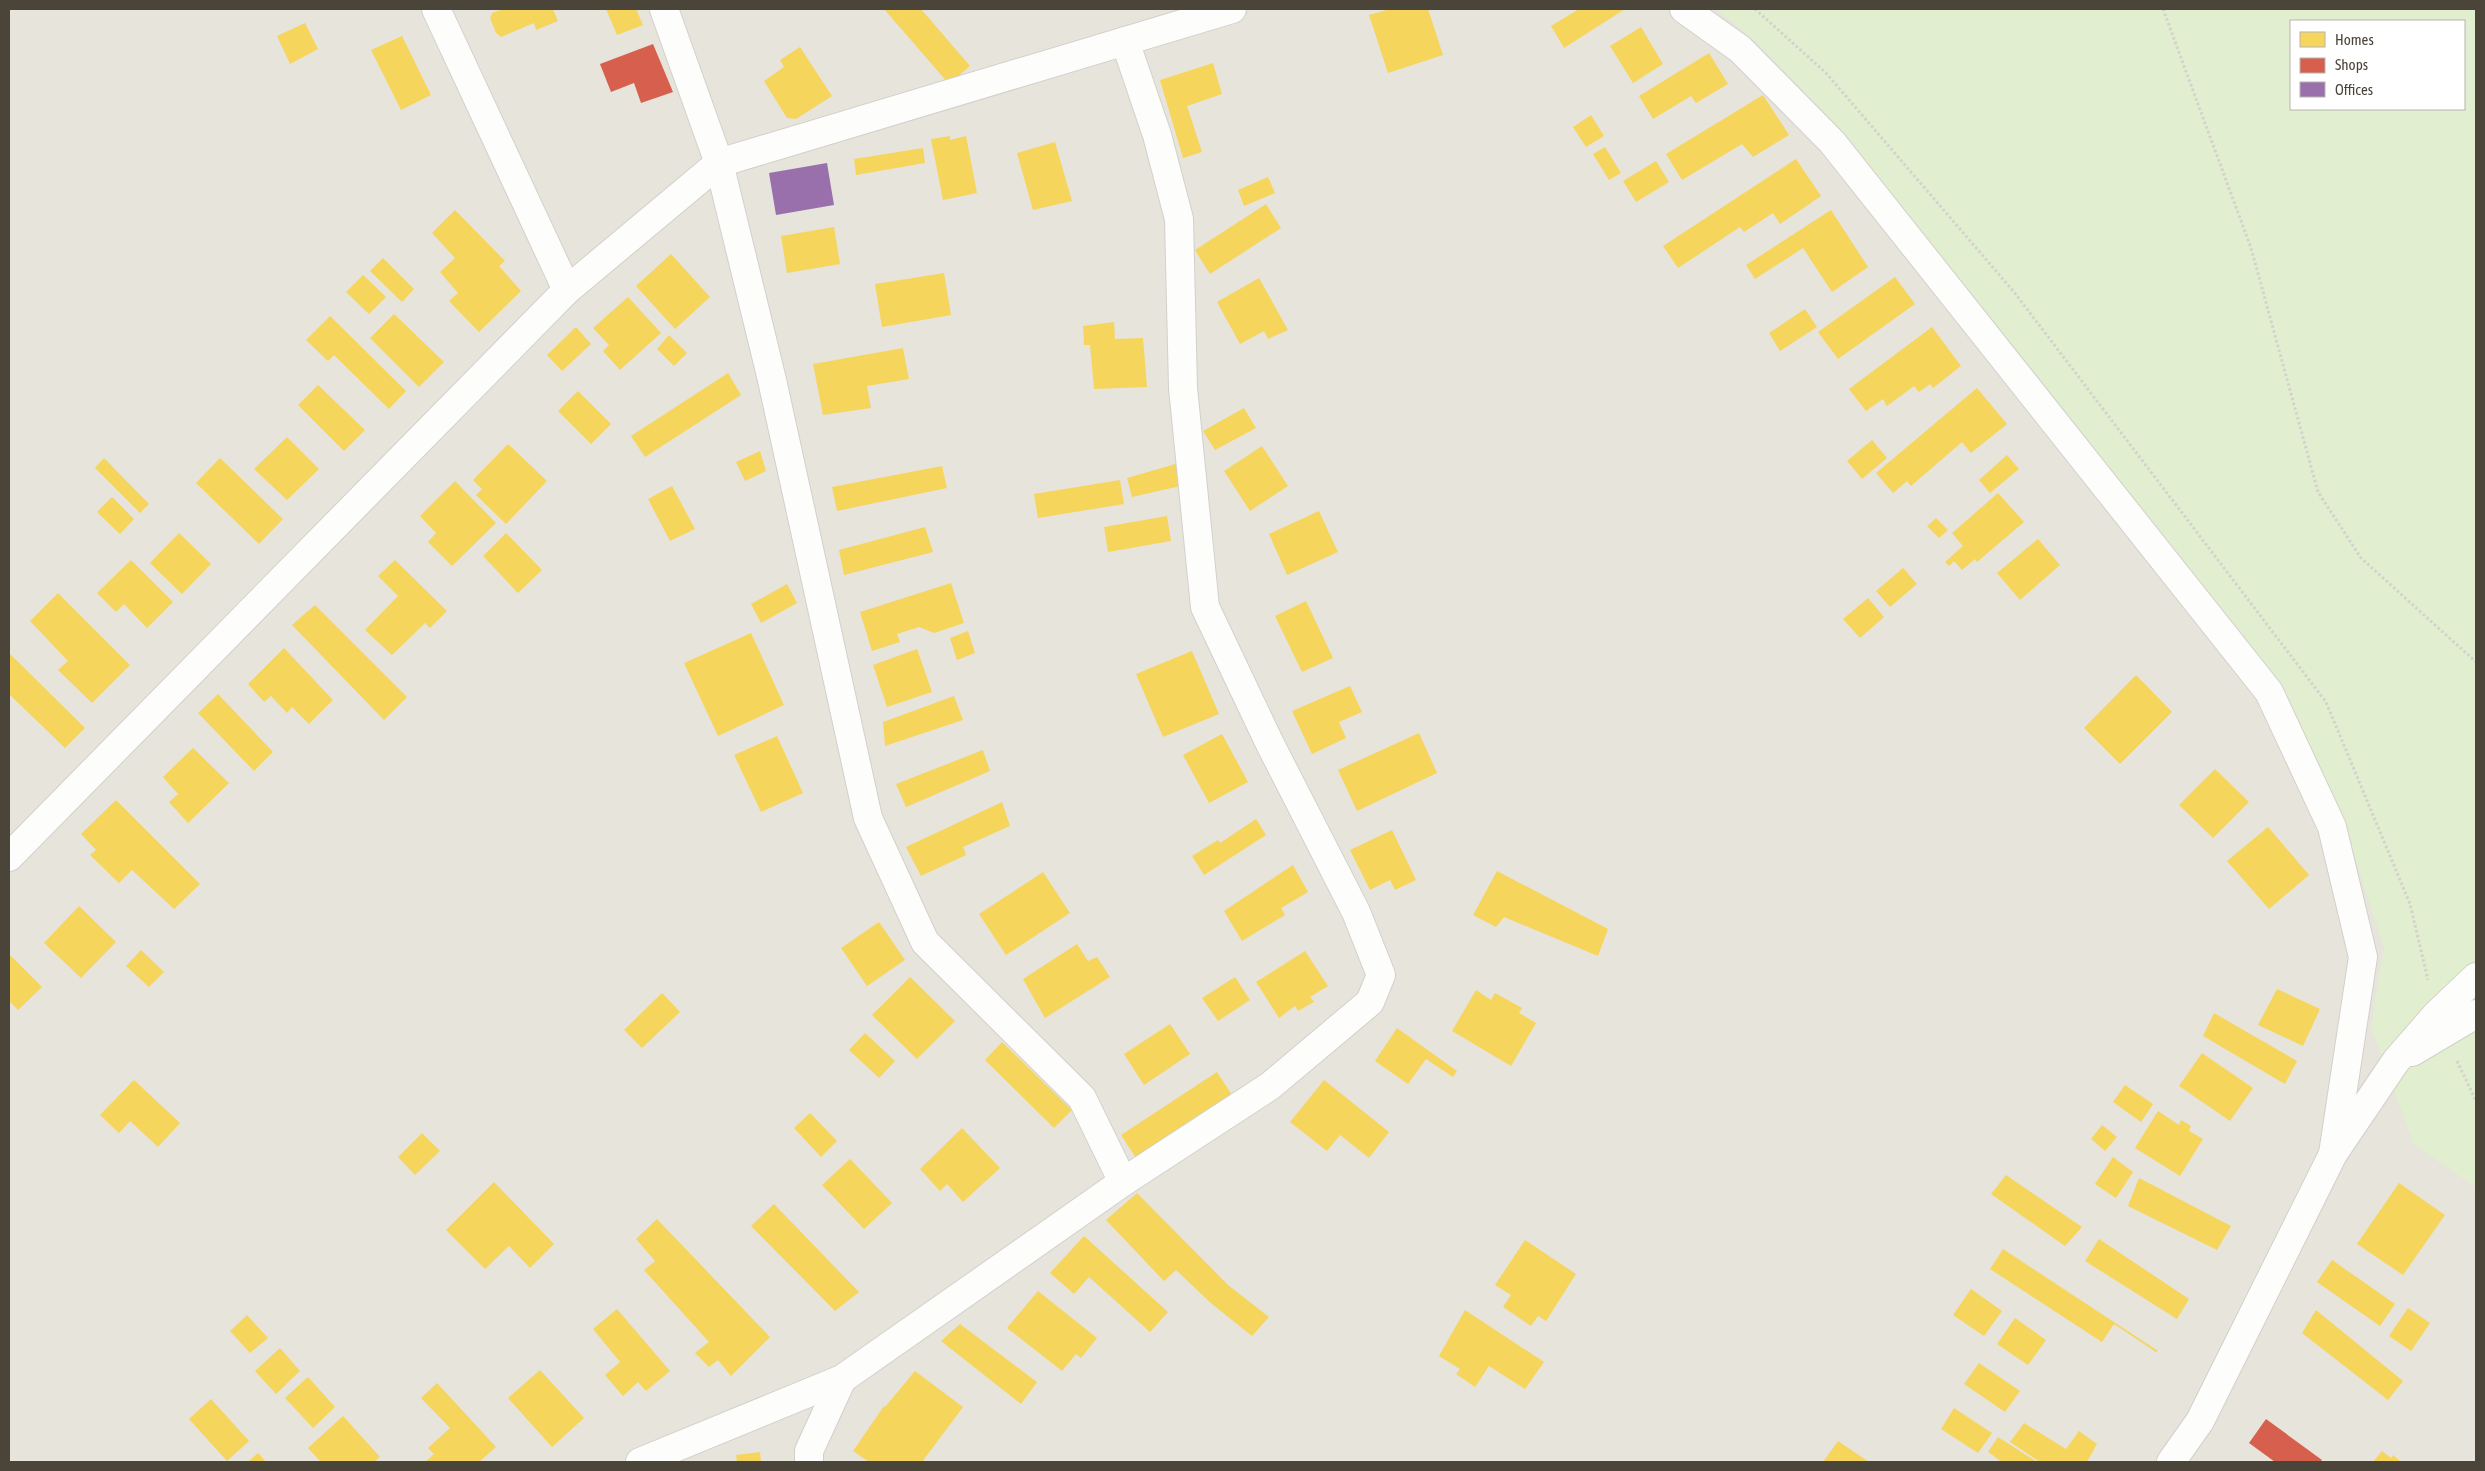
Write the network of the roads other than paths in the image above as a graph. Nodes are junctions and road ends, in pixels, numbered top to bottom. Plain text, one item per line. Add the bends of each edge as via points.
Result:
1 (436, 9) edge
2 (664, 9) edge
3 (1232, 9) edge
4 (1684, 9) edge
5 (1125, 41) junction
6 (719, 163) junction
7 (568, 290) junction
8 (9, 857) edge
9 (2476, 977) edge
10 (2476, 1014) edge
11 (2396, 1061) junction
12 (2333, 1154) junction
13 (1123, 1182) junction
14 (842, 1379) junction
15 (640, 1462) edge
16 (809, 1462) edge
17 (2171, 1462) edge

1 - 7 street
2 - 6 street
3 - 5 street
4 - 12 street via 1740,49 1832,142 2269,692 2332,827 2363,958
5 - 6 street
5 - 13 street via 1157,135 1179,219 1183,388 1205,607 1270,744 1356,912 1381,975 1370,1002 1270,1086
6 - 7 street
6 - 13 street via 772,380 868,818 926,942 1082,1098
7 - 8 street
9 - 11 street via 2436,1015
10 - 11 street
11 - 12 street
12 - 17 street via 2200,1420
13 - 14 street
14 - 15 street
14 - 16 street via 809,1451

